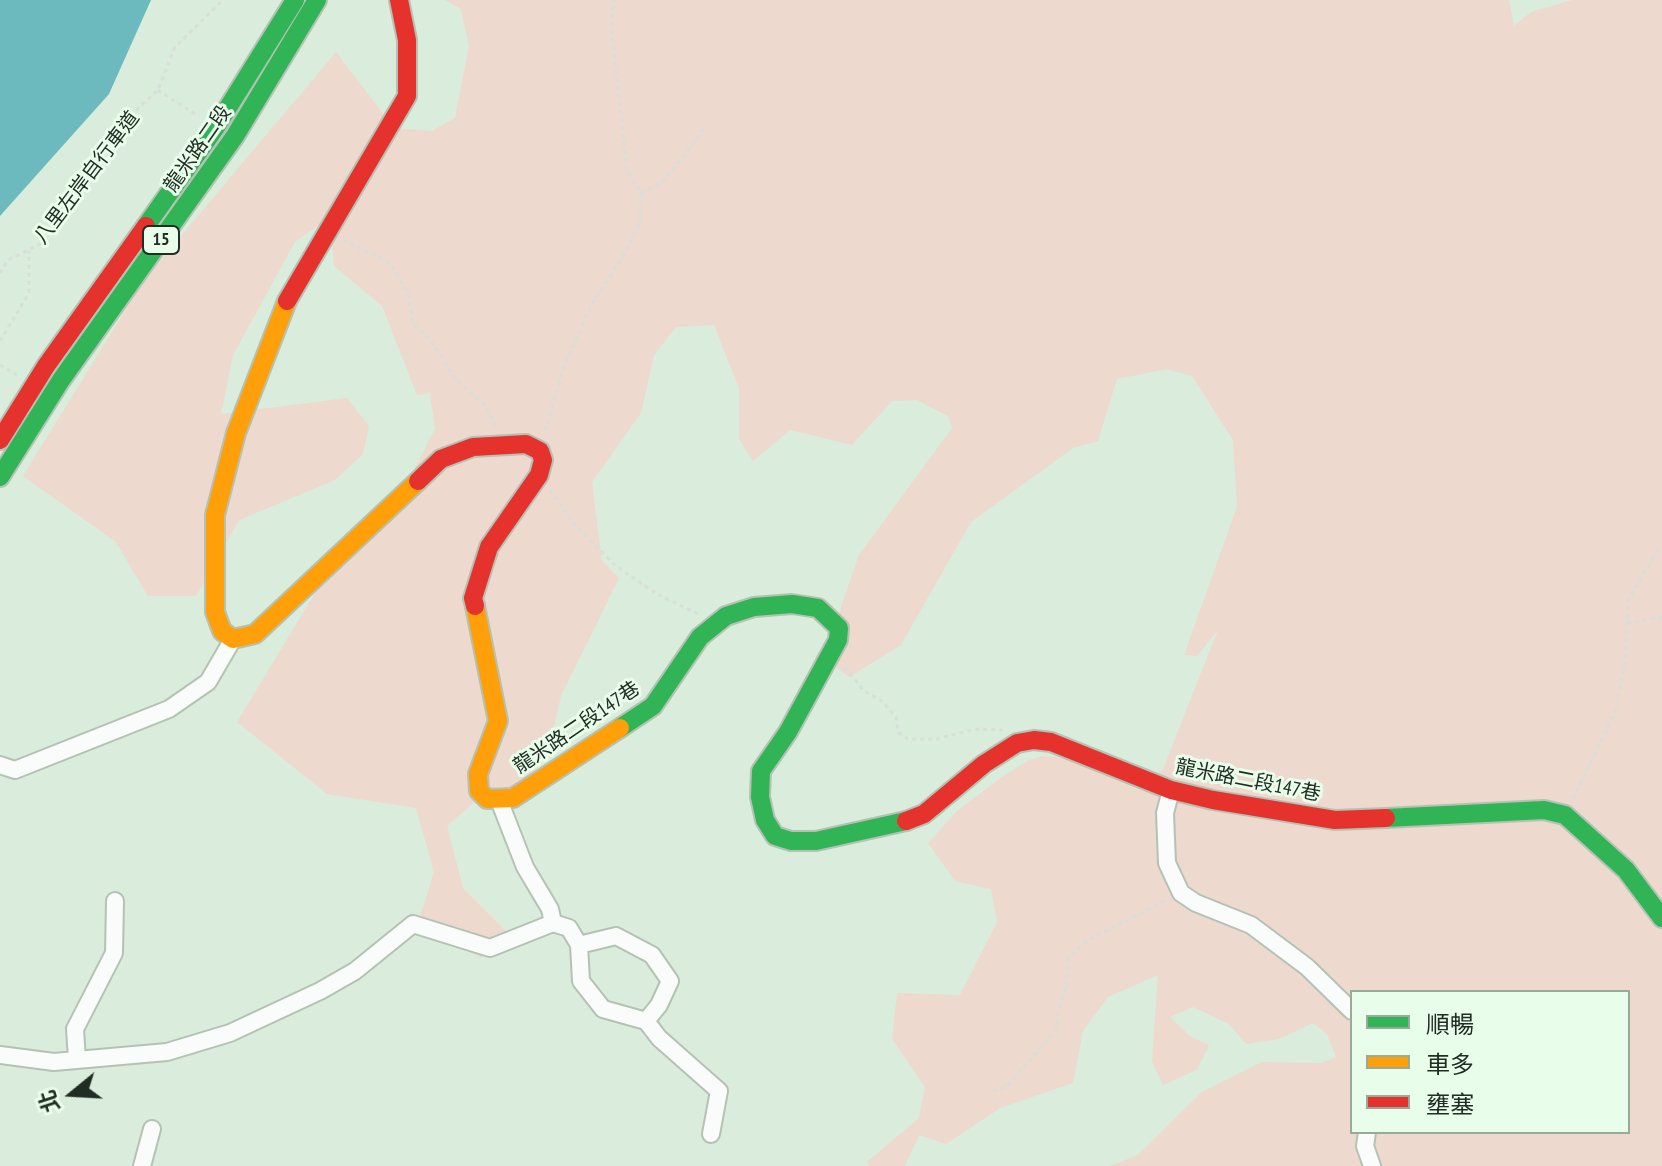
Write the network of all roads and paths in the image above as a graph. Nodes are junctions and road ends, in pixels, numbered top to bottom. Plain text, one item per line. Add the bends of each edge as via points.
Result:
1 (223, 0) edge
2 (295, 0) edge
3 (317, 0) edge
4 (399, 0) edge
5 (614, 0) edge
6 (158, 90) junction
7 (216, 127) junction
8 (704, 129) dead end
9 (641, 193) junction
10 (321, 237) junction
11 (29, 251) junction
12 (0, 273) edge
13 (0, 341) edge
14 (0, 440) edge
15 (504, 444) junction
16 (540, 451) junction
17 (539, 475) junction
18 (0, 477) edge
19 (1660, 547) dead end
20 (1662, 617) edge
21 (716, 623) junction
22 (1627, 623) junction
23 (233, 639) junction
24 (832, 651) junction
25 (1017, 743) junction
26 (0, 765) edge
27 (1171, 790) junction
28 (499, 800) junction
29 (1565, 815) junction
30 (1181, 893) junction
31 (115, 901) dead end
32 (1662, 918) edge
33 (553, 923) junction
34 (579, 945) junction
35 (1350, 1009) edge
36 (646, 1021) junction
37 (0, 1055) edge
38 (77, 1060) junction
39 (993, 1091) dead end
40 (152, 1129) dead end
41 (711, 1134) dead end
42 (1367, 1134) edge
43 (142, 1166) edge
44 (1372, 1166) edge

1 - 6 path, 八里左岸自行車道 via 175,47
2 - 7 street, 龍米路二段 / 15
3 - 18 street, 龍米路二段 / 15 via 235,136 61,380
4 - 10 street via 407,40 407,96
5 - 9 path via 611,26 627,171
6 - 7 path
6 - 11 path, 八里左岸自行車道 via 130,116 40,244
7 - 14 street, 龍米路二段 / 15 via 46,366
8 - 9 path via 662,183
9 - 16 path via 640,222 566,361
10 - 15 path via 349,241 390,263 408,293 413,324 430,339 457,381 485,405
10 - 23 street via 267,347 236,433 215,515 215,612 222,631
11 - 12 path, 八里左岸自行車道 via 8,260
11 - 13 path via 29,293
15 - 16 street via 526,444
15 - 23 street via 473,447 441,459 269,622 246,639
16 - 17 street
17 - 21 path via 575,525 616,566 657,594
17 - 28 street, 龍米路二段147巷 via 489,547 473,598 498,721 478,774 479,791 487,799
19 - 22 path via 1628,600
20 - 22 path
21 - 24 street, 龍米路二段147巷 via 754,607 818,608 839,628
21 - 28 street, 龍米路二段147巷 via 700,637 653,706 524,792
22 - 29 path via 1615,712
23 - 26 street via 208,682 169,709 15,770
24 - 25 path via 864,691 896,717 898,732 908,739 1005,730
24 - 25 street via 761,771 760,797 775,836 816,841 901,823 924,814
25 - 27 street, 龍米路二段147巷 via 1051,742
27 - 29 street, 龍米路二段147巷 via 1335,820 1544,810
27 - 30 street via 1165,813 1167,863
28 - 33 street
29 - 32 street via 1626,870
30 - 35 street via 1251,925 1307,967
30 - 39 path via 1087,941 1068,958 1056,1030 1006,1087
31 - 38 street via 114,953 75,1029
33 - 34 street via 569,928
33 - 38 street via 490,948 413,924 355,971 230,1033 167,1052
34 - 36 street via 581,981 603,1009
34 - 36 street via 616,936 652,955 670,981
36 - 41 street via 719,1091
37 - 38 street
40 - 43 street
42 - 44 street

